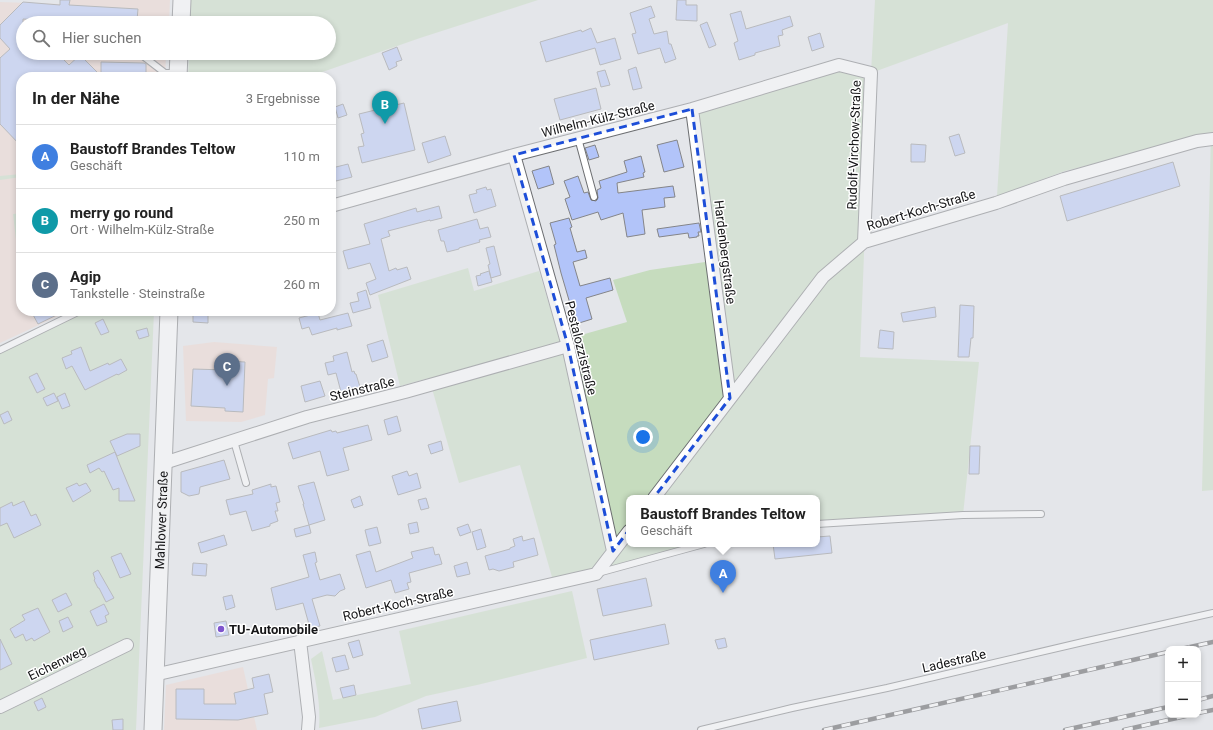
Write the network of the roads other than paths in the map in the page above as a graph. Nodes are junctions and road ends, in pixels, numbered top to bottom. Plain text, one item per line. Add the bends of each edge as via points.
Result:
1 (182, 0) edge
2 (181, 16) edge
3 (148, 60) edge
4 (179, 60) edge
5 (164, 72) edge
6 (178, 72) edge
7 (871, 73) joint
8 (692, 109) junction
9 (578, 138) junction
10 (1213, 139) edge
11 (514, 154) junction
12 (594, 197) dead end
13 (336, 205) edge
14 (864, 242) junction
15 (70, 316) edge
16 (169, 316) edge
17 (568, 346) junction
18 (0, 350) edge
19 (730, 398) junction
20 (234, 441) junction
21 (164, 463) junction
22 (246, 483) dead end
23 (656, 495) edge
24 (1041, 514) dead end
25 (820, 524) edge
26 (626, 534) edge
27 (693, 547) edge
28 (613, 551) junction
29 (596, 574) junction
30 (1213, 613) edge
31 (300, 641) junction
32 (127, 645) dead end
33 (154, 675) junction
34 (0, 707) edge
35 (153, 730) edge
36 (308, 730) edge
37 (701, 730) edge

1 - 2 main road
3 - 5 lane
4 - 6 main road
7 - 8 street, Wilhelm-Külz-Straße via 839,66
7 - 14 street, Rudolf-Virchow-Straße
8 - 9 street, Wilhelm-Külz-Straße
8 - 19 street, Hardenbergstraße
9 - 11 street, Wilhelm-Külz-Straße
9 - 12 lane
10 - 14 street, Robert-Koch-Straße via 1197,141 1071,177 996,203
11 - 13 street, Wilhelm-Külz-Straße
11 - 17 street, Pestalozzistraße
14 - 19 street, Robert-Koch-Straße via 823,277
15 - 18 lane
16 - 21 main road, Mahlower Straße
17 - 20 street, Steinstraße via 307,417
17 - 28 street, Pestalozzistraße
19 - 23 street, Robert-Koch-Straße
20 - 21 street, Steinstraße
20 - 22 lane
21 - 33 main road, Mahlower Straße
24 - 25 lane via 963,515
26 - 28 street
27 - 29 lane
28 - 29 street
29 - 31 street, Robert-Koch-Straße
30 - 37 lane, Ladestraße
31 - 33 street, Robert-Koch-Straße
31 - 36 street via 309,717
32 - 34 street, Eichenweg
33 - 35 main road, Mahlower Straße

